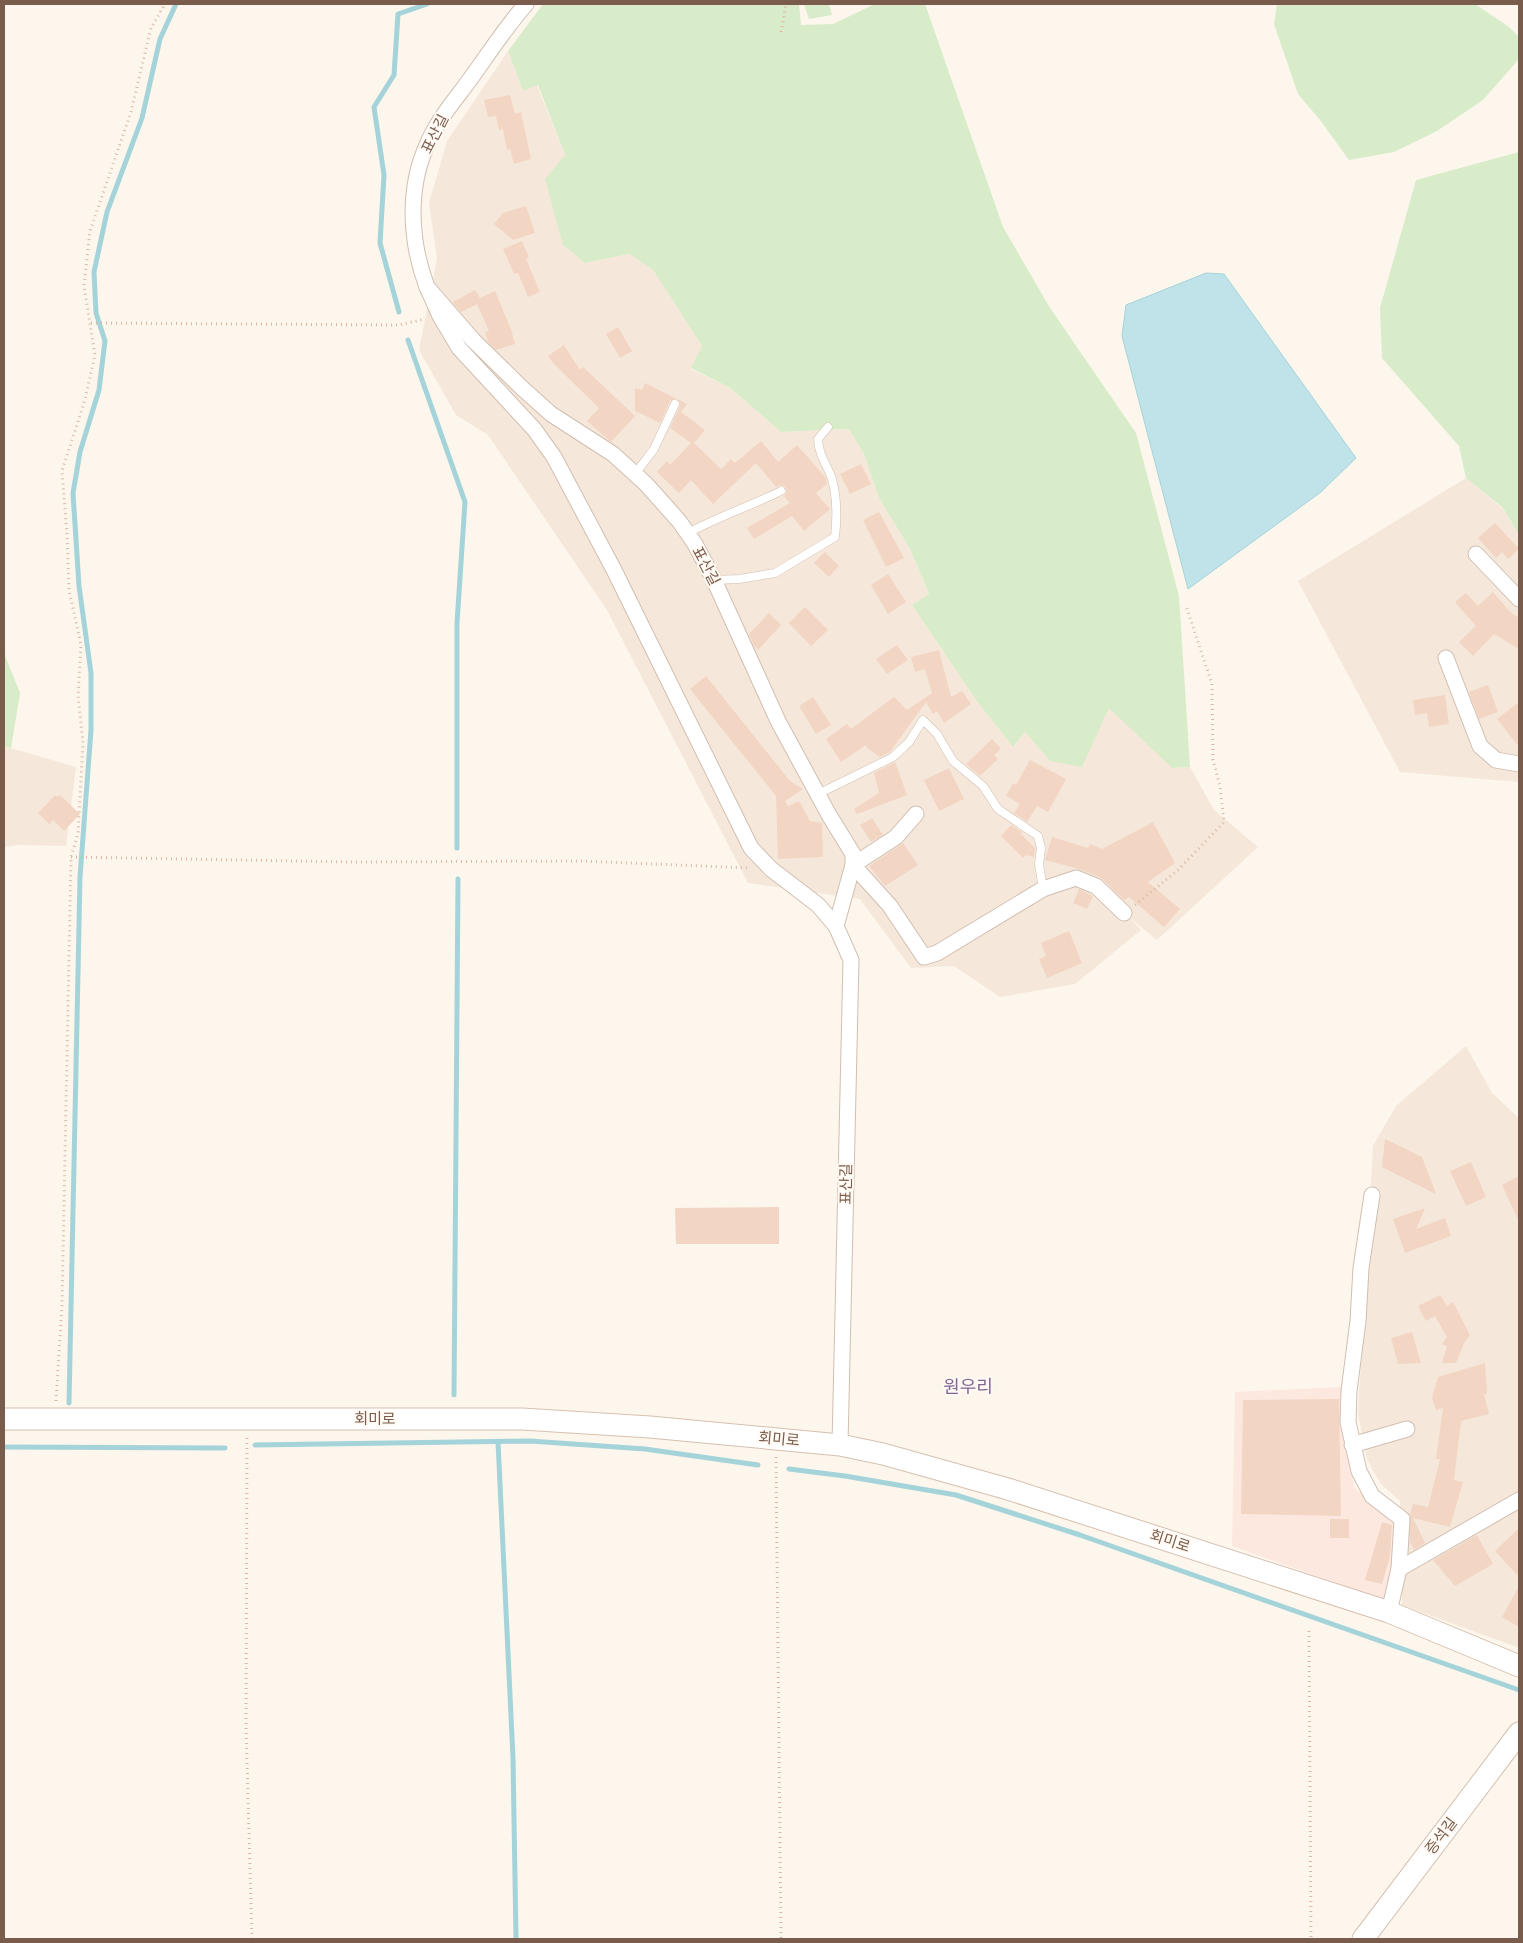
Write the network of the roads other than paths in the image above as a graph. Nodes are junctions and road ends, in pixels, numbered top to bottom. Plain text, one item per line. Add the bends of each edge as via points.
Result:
1 (520, 5) edge
2 (427, 287) junction
3 (676, 404) dead end
4 (828, 427) dead end
5 (635, 474) junction
6 (781, 491) dead end
7 (688, 533) junction
8 (1476, 554) dead end
9 (714, 580) junction
10 (1519, 599) edge
11 (1446, 658) dead end
12 (1519, 764) edge
13 (818, 794) junction
14 (916, 814) dead end
15 (853, 865) junction
16 (1043, 889) junction
17 (1124, 913) road end
18 (836, 926) junction
19 (1372, 1195) dead end
20 (4, 1419) edge
21 (1407, 1429) dead end
22 (840, 1445) junction
23 (1352, 1445) junction
24 (1519, 1500) edge
25 (1399, 1569) junction
26 (1389, 1612) junction
27 (1519, 1666) edge
28 (1519, 1733) edge
29 (1363, 1939) edge

1 - 2 street, 표산길 via 444,114 427,145 417,175 414,243
2 - 5 street, 표산길 via 473,340 522,388 551,414 613,454
2 - 18 street, 표산길 via 459,348 534,429 554,457 614,570 751,848 770,869 818,905
3 - 5 lane via 654,449
4 - 9 lane via 818,439 819,452 834,492 835,537 775,573
5 - 7 street, 표산길
6 - 7 lane
7 - 9 street, 표산길
8 - 10 street
9 - 13 street, 표산길 via 778,720
11 - 12 street via 1480,746 1496,760
13 - 15 street, 표산길 via 853,854
13 - 16 lane via 893,756 909,742 923,720 937,734 953,760 983,786 998,809 1038,836
14 - 15 street via 896,837
15 - 16 street via 890,906 924,957 937,953
15 - 18 street
16 - 17 street via 1076,878 1096,886
18 - 22 street, 표산길 via 851,960
19 - 23 street via 1349,1390 1348,1422
20 - 22 street, 회미로 via 522,1419
21 - 23 street
22 - 26 street, 회미로 via 1008,1489
23 - 25 street via 1359,1471 1372,1496 1402,1519
24 - 25 street
25 - 26 street
26 - 27 street, 회미로
28 - 29 street, 증석길

